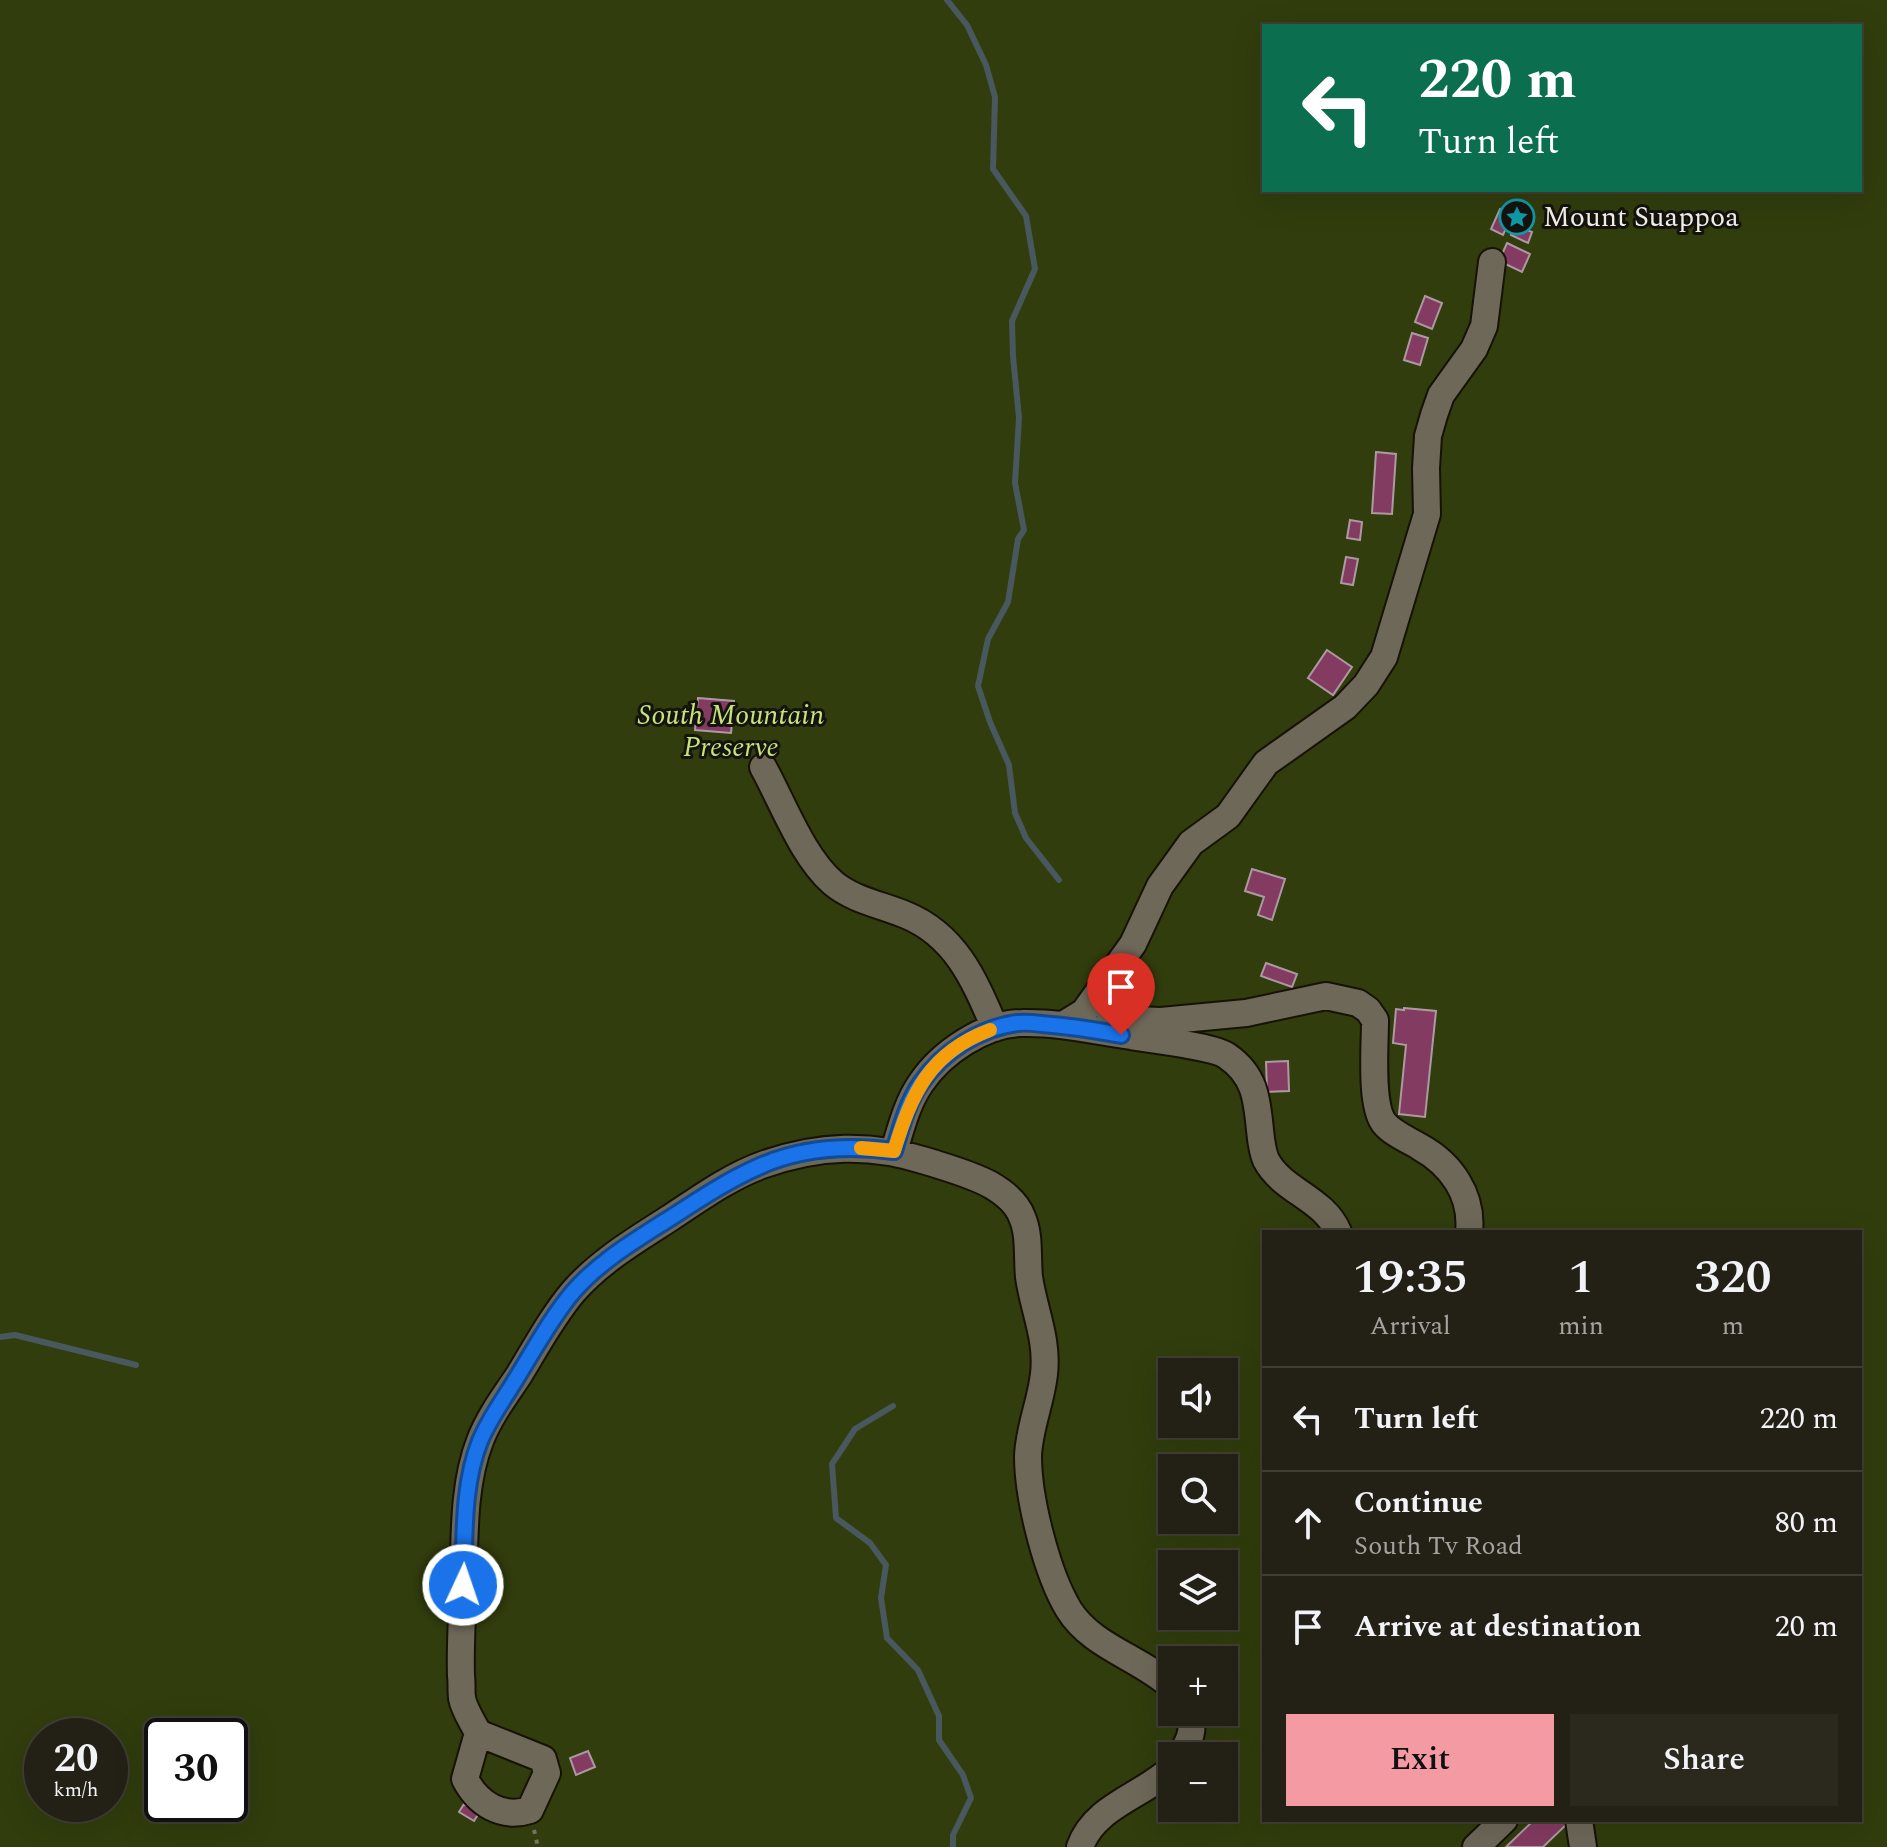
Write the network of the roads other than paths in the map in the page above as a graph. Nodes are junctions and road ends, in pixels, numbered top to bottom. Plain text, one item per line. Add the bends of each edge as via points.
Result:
1 (1492, 262) dead end
2 (763, 767) dead end
3 (1073, 1018) junction
4 (995, 1028) junction
5 (894, 1151) junction
6 (1337, 1230) edge
7 (1469, 1230) edge
8 (1158, 1673) edge
9 (478, 1733) dead end
10 (1158, 1779) edge
11 (1502, 1822) edge
12 (1579, 1822) edge
13 (1080, 1847) edge
14 (1476, 1847) edge
15 (1583, 1847) edge

1 - 3 street via 1484,326 1441,395 1428,436 1427,514 1384,657 1345,707 1266,763 1228,816 1191,843 1160,886 1133,944
2 - 4 street via 810,858 834,884 909,916 948,942 973,978
3 - 4 street
3 - 6 street via 1232,1059 1254,1087 1264,1155 1272,1171 1321,1207
3 - 7 street via 1161,1021 1246,1013 1326,996 1358,1003 1375,1020 1375,1103 1383,1122 1449,1169 1465,1197
4 - 5 street via 945,1056 921,1083
5 - 8 street via 989,1184 1022,1214 1029,1278 1046,1351 1028,1458 1043,1544 1069,1610 1080,1623
5 - 9 street via 839,1148 760,1166 626,1247 595,1270 564,1304 489,1421 473,1466 460,1649 462,1701
10 - 13 street via 1098,1819
11 - 14 street
12 - 15 street

